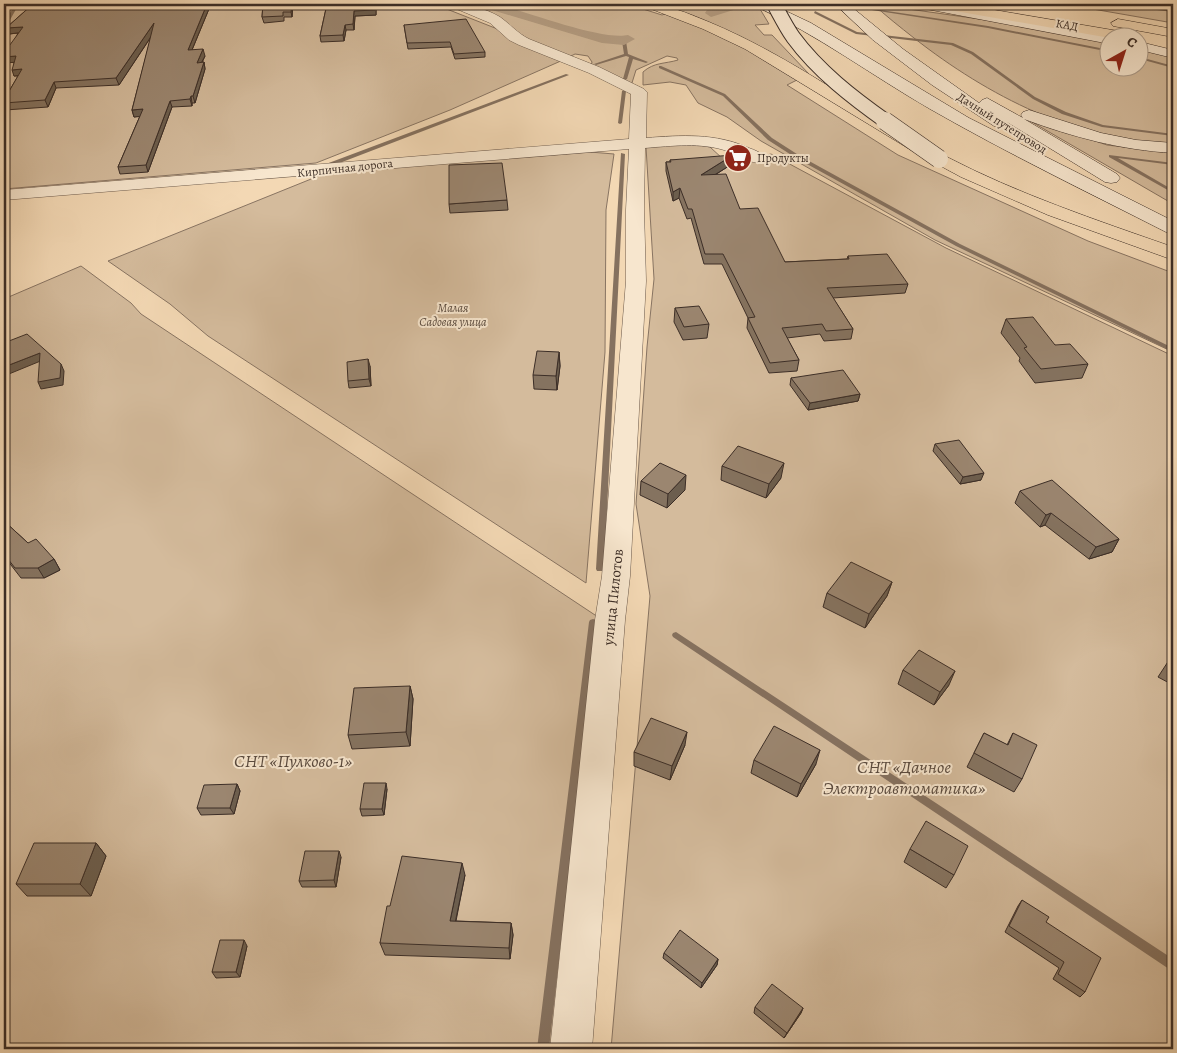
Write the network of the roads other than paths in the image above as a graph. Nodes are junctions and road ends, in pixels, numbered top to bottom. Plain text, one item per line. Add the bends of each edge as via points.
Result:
1 (456, 4) edge
2 (650, 4) edge
3 (761, 4) edge
4 (774, 4) edge
5 (841, 4) edge
6 (860, 4) edge
7 (921, 4) edge
8 (938, 4) edge
9 (1011, 4) edge
10 (1030, 7) dead end
11 (1058, 11) dead end
12 (1100, 32) edge
13 (1173, 33) edge
14 (1100, 38) edge
15 (1150, 40) edge
16 (1173, 45) edge
17 (1150, 48) edge
18 (1173, 54) edge
19 (942, 70) junction
20 (965, 81) dead end
21 (981, 90) dead end
22 (637, 144) junction
23 (1173, 148) edge
24 (757, 158) dead end
25 (939, 159) junction
26 (4, 195) edge
27 (1173, 213) edge
28 (1173, 227) edge
29 (1173, 254) edge
30 (571, 1049) edge

1 - 22 main road, улица Пилотов via 495,20 524,42 639,92
2 - 25 highway, bridge via 757,50
3 - 28 main road via 826,36 908,90 985,134
4 - 25 main road, bridge via 794,39 828,76 861,105
5 - 28 main road, Дачный путепровод via 942,84
6 - 19 main road, Дачный путепровод
7 - 14 main road
8 - 12 highway, КАД
9 - 10 highway
11 - 13 highway, КАД
15 - 16 highway, КАД
17 - 18 main road
19 - 20 main road
19 - 27 main road, Дачный путепровод via 1022,125
21 - 23 main road via 1024,112 1071,130 1116,141
22 - 24 main road, Кирпичная дорога via 708,140 727,144
22 - 26 main road, Кирпичная дорога
22 - 30 main road, улица Пилотов via 636,281 617,566
25 - 29 highway via 1080,221

